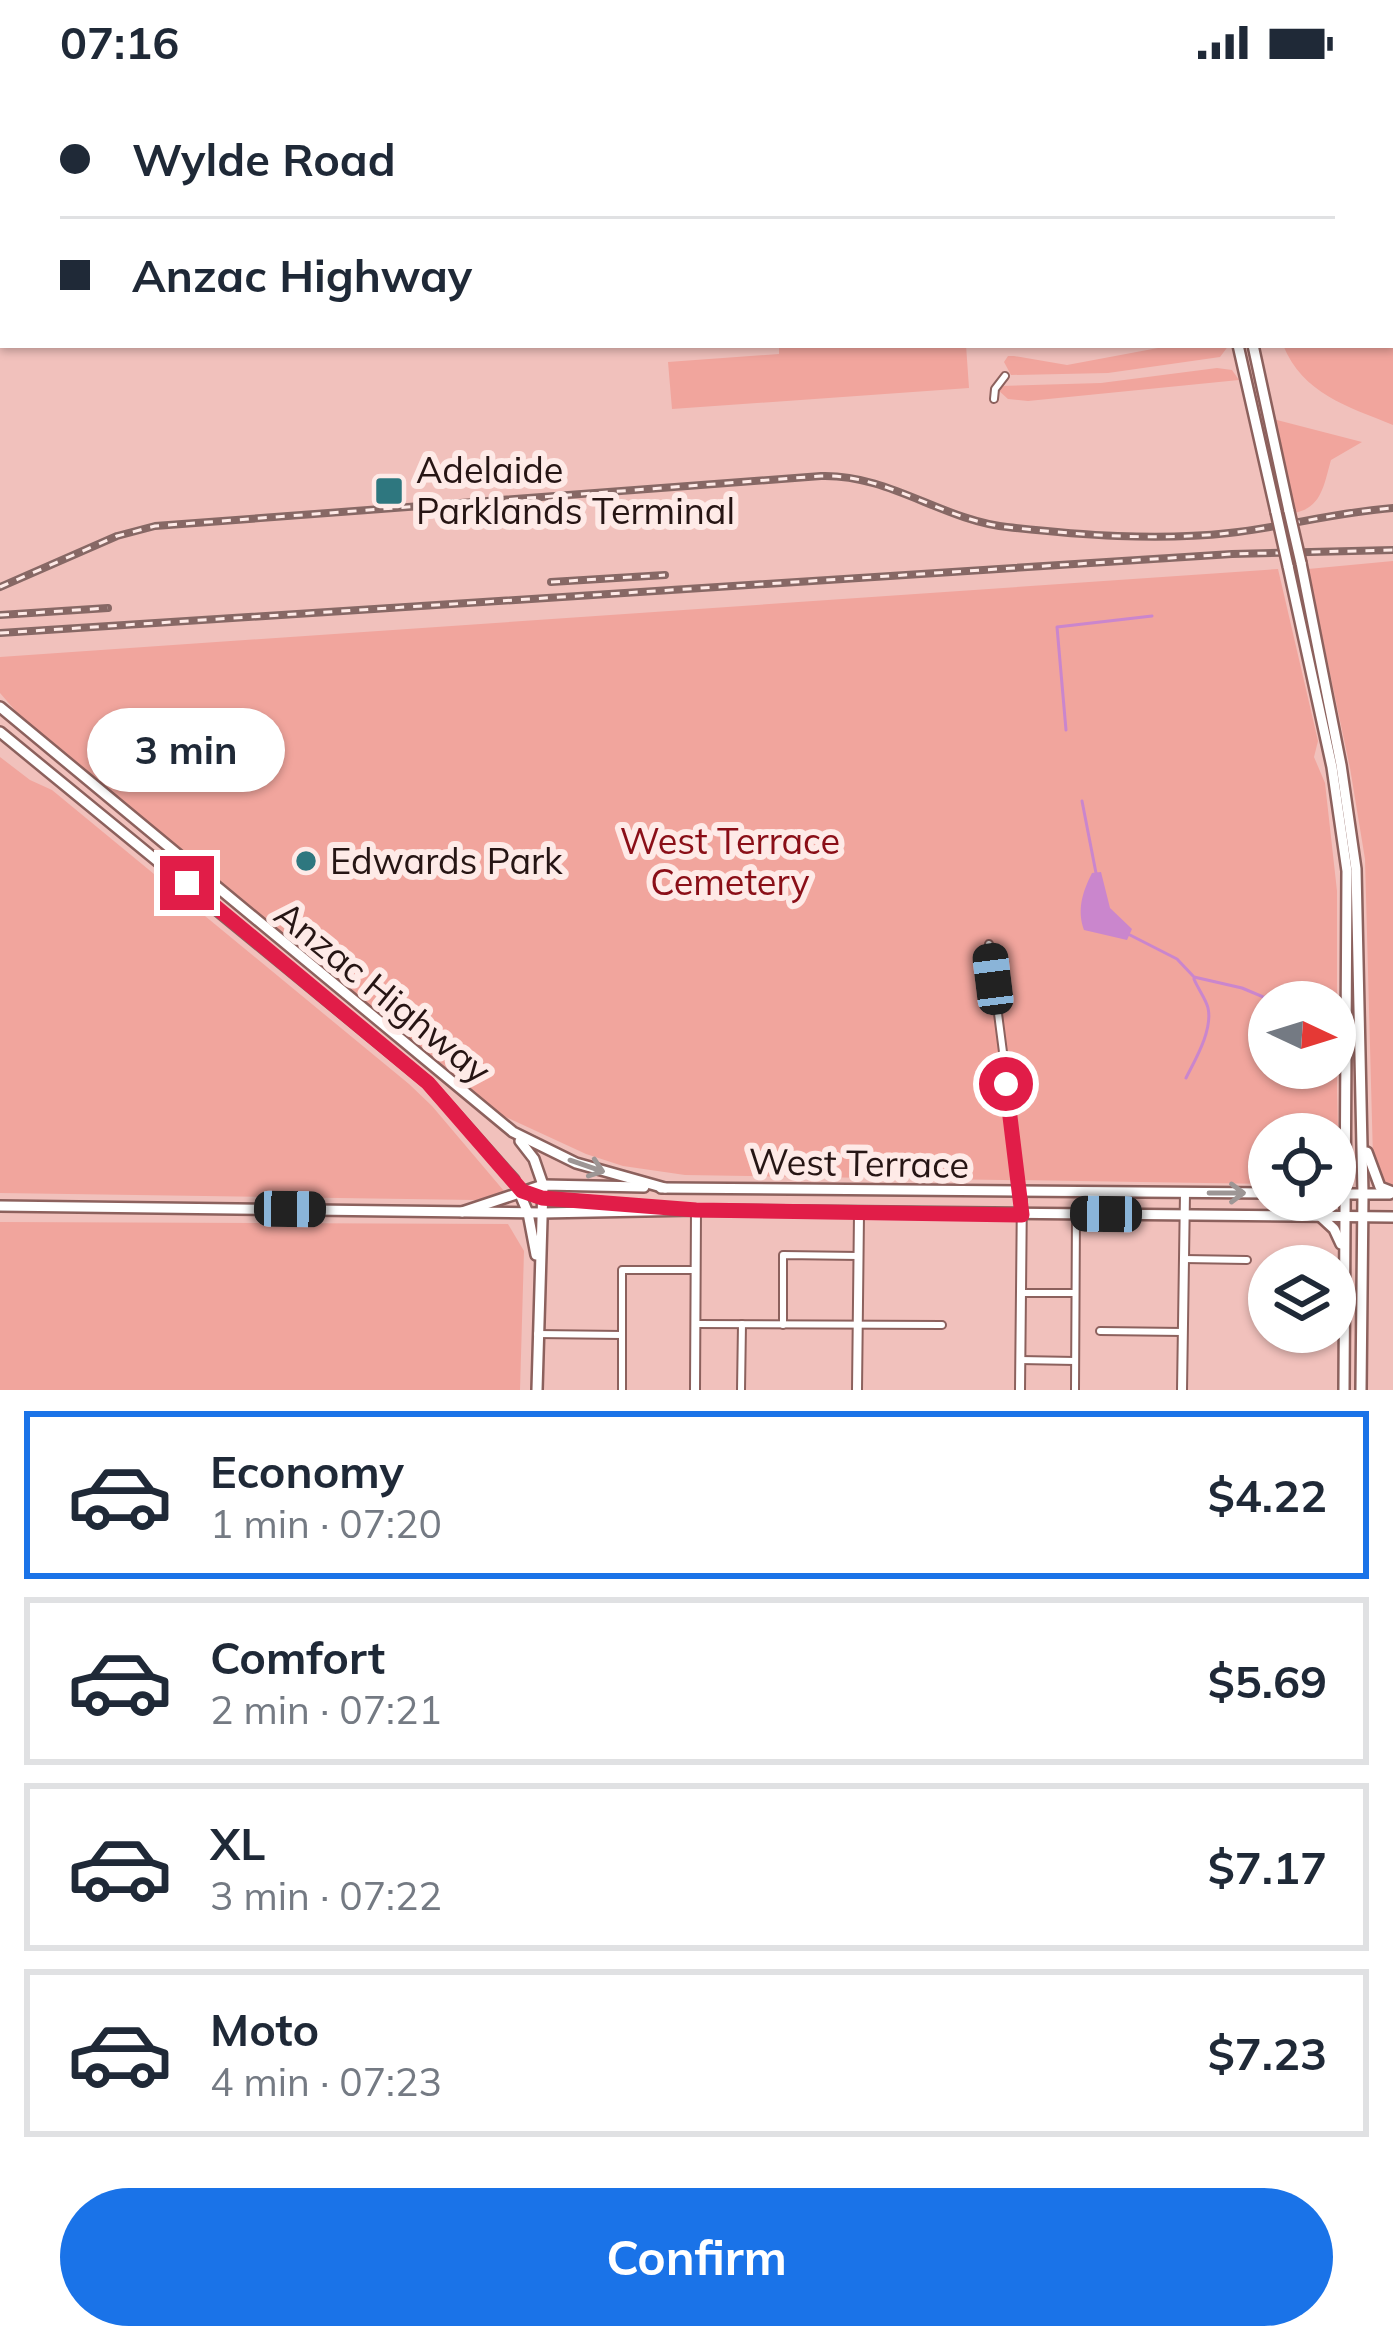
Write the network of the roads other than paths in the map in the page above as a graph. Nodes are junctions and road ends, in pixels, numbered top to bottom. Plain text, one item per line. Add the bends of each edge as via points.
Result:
1 (1239, 348) edge
2 (1254, 348) edge
3 (1005, 376) dead end
4 (994, 399) dead end
5 (0, 707) edge
6 (0, 732) edge
7 (131, 818) junction
8 (122, 830) junction
9 (989, 944) dead end
10 (1343, 1113) edge
11 (513, 1132) junction
12 (1364, 1141) junction
13 (542, 1185) junction
14 (665, 1188) junction
15 (860, 1190) junction
16 (522, 1191) junction
17 (1022, 1192) junction
18 (1184, 1193) junction
19 (1248, 1193) edge
20 (1393, 1193) edge
21 (1356, 1194) edge
22 (1363, 1194) junction
23 (542, 1198) junction
24 (0, 1206) edge
25 (696, 1210) junction
26 (462, 1212) junction
27 (506, 1213) junction
28 (528, 1213) junction
29 (542, 1213) junction
30 (860, 1214) junction
31 (1076, 1214) junction
32 (1022, 1215) junction
33 (1184, 1215) junction
34 (1248, 1216) edge
35 (1356, 1217) edge
36 (1363, 1217) junction
37 (1393, 1217) edge
38 (532, 1236) junction
39 (859, 1256) junction
40 (1184, 1259) junction
41 (1247, 1260) dead end
42 (538, 1266) junction
43 (696, 1270) junction
44 (1021, 1293) junction
45 (1075, 1293) junction
46 (696, 1324) junction
47 (742, 1324) junction
48 (783, 1324) junction
49 (858, 1324) junction
50 (942, 1325) dead end
51 (1100, 1331) dead end
52 (1183, 1332) junction
53 (537, 1334) junction
54 (622, 1335) junction
55 (1344, 1353) edge
56 (1020, 1360) junction
57 (1075, 1361) junction
58 (537, 1390) edge
59 (622, 1390) edge
60 (695, 1390) edge
61 (741, 1390) edge
62 (859, 1390) edge
63 (1020, 1390) edge
64 (1075, 1390) edge
65 (1182, 1390) edge
66 (1344, 1390) edge
67 (1361, 1390) edge

1 - 10 main road, bridge via 1332,767 1347,871
2 - 12 main road, bridge via 1352,829
3 - 4 street
5 - 7 main road, Anzac Highway
6 - 8 main road, Anzac Highway
7 - 8 main road
7 - 11 main road, Anzac Highway
8 - 16 main road, Anzac Highway via 428,1083
9 - 17 street
11 - 13 main road
11 -> 14 main road, West Terrace via 576,1163
12 - 20 main road via 1375,1179
12 - 22 main road
13 - 14 main road, West Terrace
13 - 16 main road, West Terrace
13 - 23 main road
14 - 15 main road, West Terrace
15 - 17 main road, West Terrace
15 - 30 main road
16 - 23 main road, West Terrace
16 - 26 main road
16 - 28 main road, Anzac Highway
17 - 18 main road, West Terrace
17 - 32 street
18 -> 19 main road, West Terrace
18 - 33 street
20 - 22 main road
21 - 22 main road
22 - 36 main road
23 - 25 main road, West Terrace
23 - 29 main road
24 - 26 main road, West Terrace
25 - 29 main road, West Terrace
25 - 30 main road, West Terrace
25 - 43 street
26 - 27 main road, West Terrace
27 - 28 main road, West Terrace
27 - 38 main road
28 - 29 main road, West Terrace
28 - 38 main road, Anzac Highway
29 - 42 main road
30 - 32 main road, West Terrace
30 - 39 street
31 - 32 main road, West Terrace
31 - 33 main road, West Terrace
31 - 45 street
32 - 44 street
33 - 34 main road, West Terrace
33 - 40 street
35 - 36 main road, West Terrace
36 - 37 main road, West Terrace
36 - 67 main road
38 - 42 main road, Anzac Highway
39 - 48 street via 783,1255
39 - 49 street
40 - 41 street
40 - 52 street
42 - 53 main road
43 - 46 street
43 - 54 street via 622,1270
44 - 45 street
44 - 56 street
45 - 57 street
46 - 47 street
46 - 60 street
47 - 48 street
47 - 61 street
48 - 49 street
49 - 50 street
49 - 62 street
51 - 52 street
52 - 65 street
53 - 54 street
53 - 58 main road
54 - 59 street
55 - 66 main road
56 - 57 street
56 - 63 street
57 - 64 street

